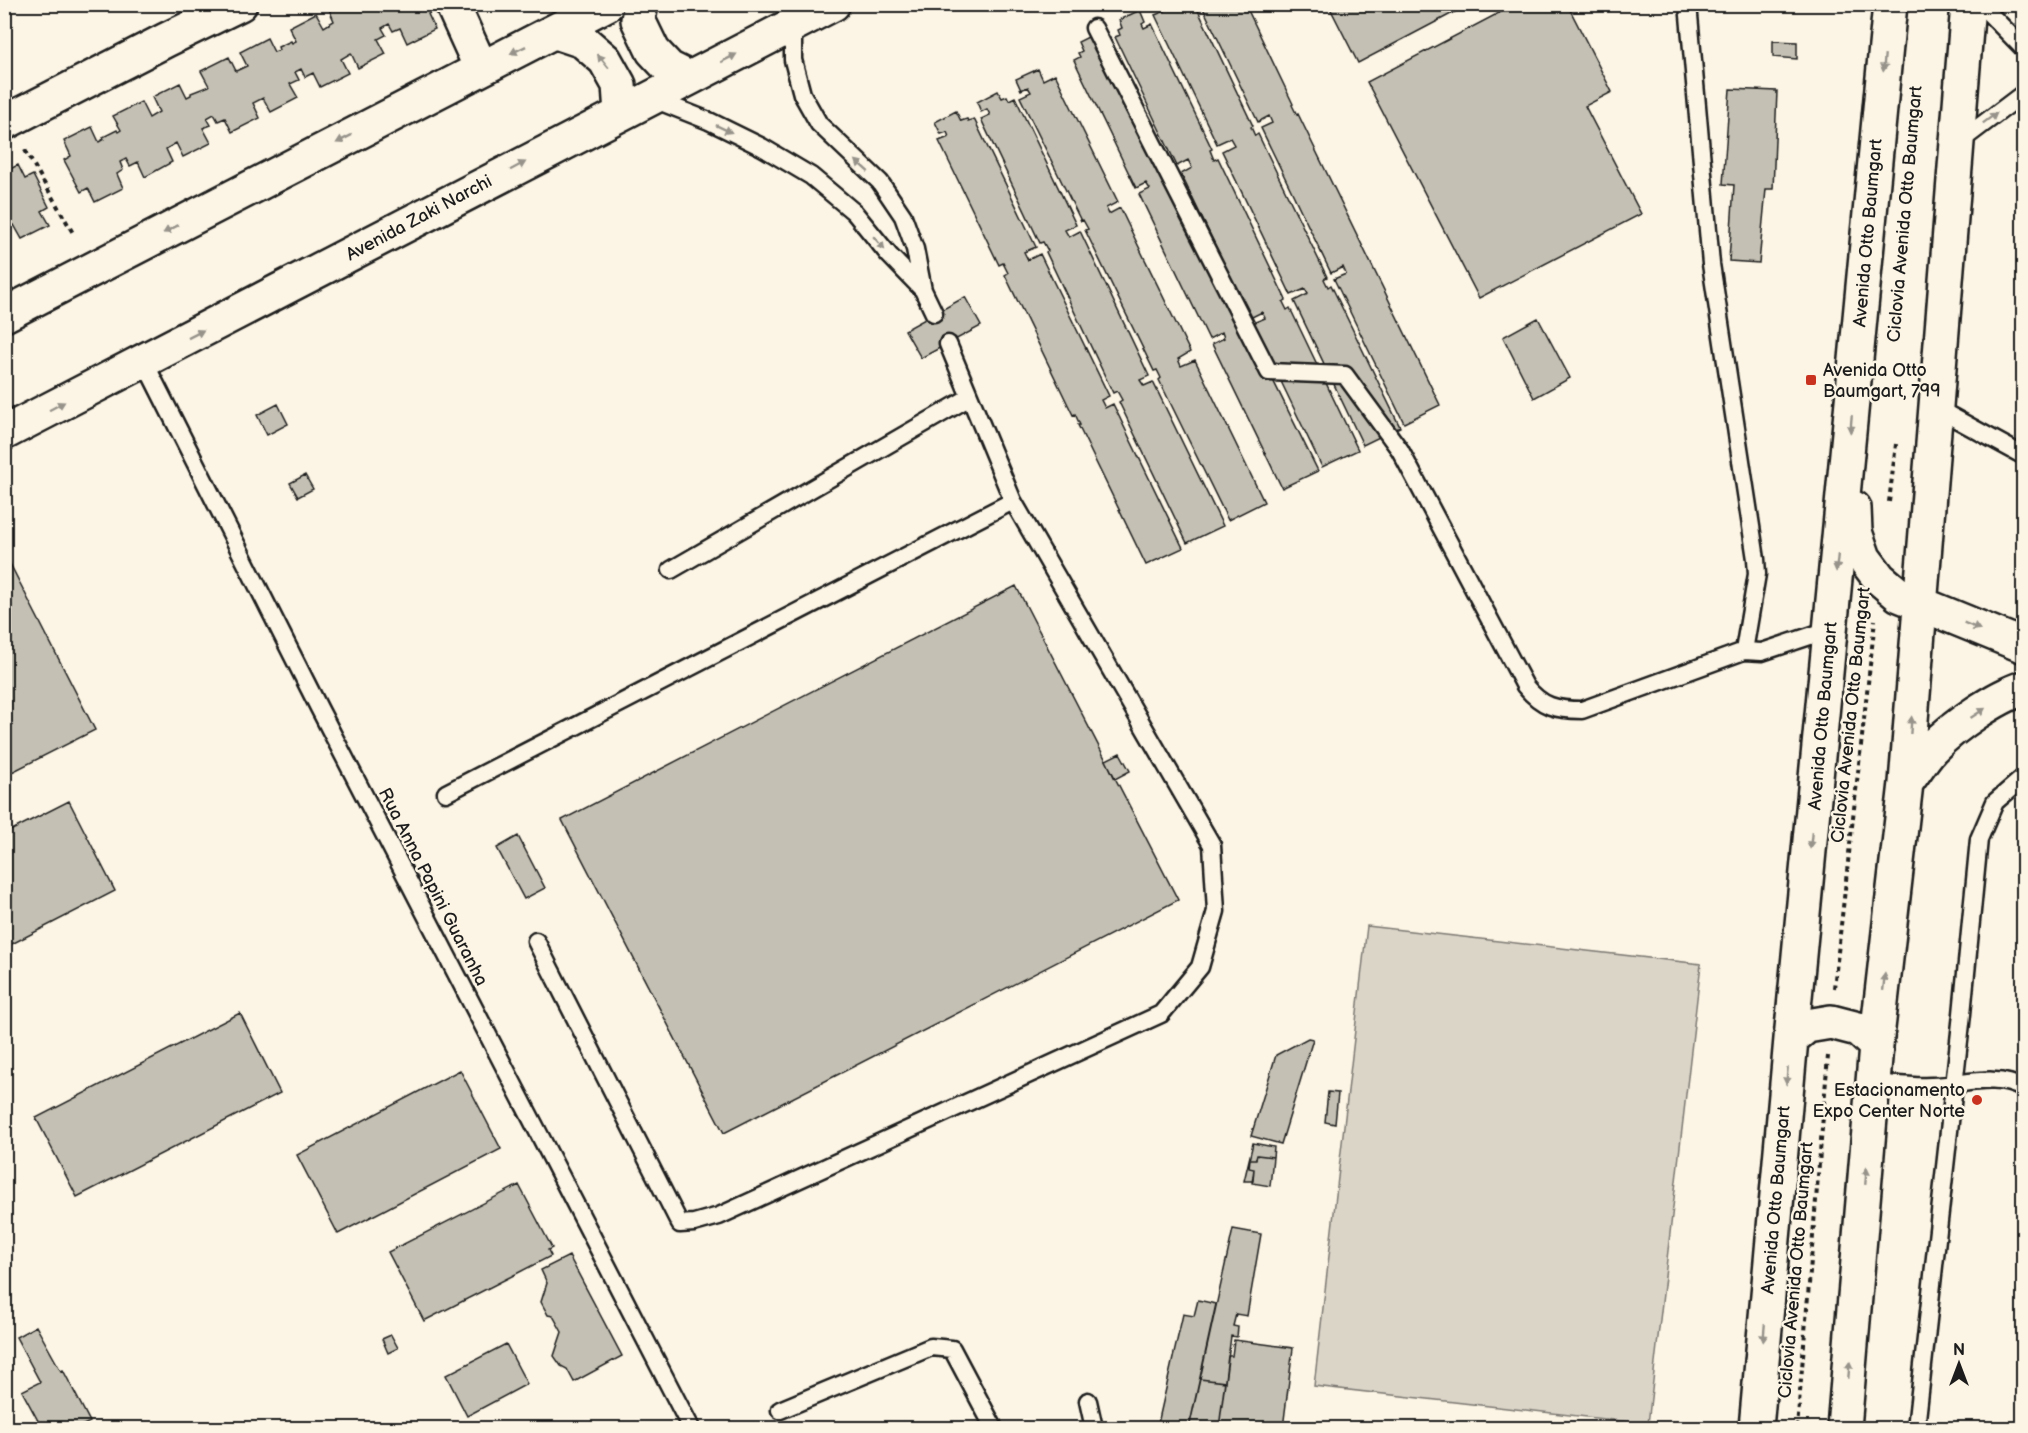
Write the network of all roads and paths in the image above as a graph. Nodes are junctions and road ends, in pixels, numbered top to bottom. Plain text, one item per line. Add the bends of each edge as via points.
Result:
1 (240, 4) edge
2 (452, 4) edge
3 (607, 4) edge
4 (641, 4) edge
5 (833, 4) edge
6 (1688, 4) edge
7 (1890, 4) edge
8 (1968, 4) edge
9 (1980, 4) edge
10 (793, 25) junction
11 (1094, 28) dead end
12 (556, 32) junction
13 (2024, 50) edge
14 (481, 68) junction
15 (689, 78) junction
16 (2024, 93) edge
17 (651, 98) junction
18 (621, 113) junction
19 (7, 121) edge
20 (1957, 143) junction
21 (72, 232) dead end
22 (923, 290) junction
23 (934, 313) dead end
24 (4, 315) edge
25 (948, 344) dead end
26 (144, 361) junction
27 (970, 397) junction
28 (1936, 408) junction
29 (4, 433) edge
30 (1897, 436) dead end
31 (2024, 456) edge
32 (1847, 463) junction
33 (1013, 501) junction
34 (1888, 507) dead end
35 (671, 570) dead end
36 (1879, 578) junction
37 (1921, 605) junction
38 (1831, 629) junction
39 (2024, 646) edge
40 (1744, 651) junction
41 (2024, 688) edge
42 (2024, 777) edge
43 (1906, 783) junction
44 (446, 793) dead end
45 (536, 941) dead end
46 (1831, 1022) junction
47 (1791, 1039) junction
48 (1876, 1046) junction
49 (1874, 1083) junction
50 (1954, 1083) junction
51 (2024, 1089) edge
52 (1088, 1401) dead end
53 (780, 1410) dead end
54 (692, 1428) edge
55 (994, 1428) edge
56 (1094, 1428) edge
57 (1756, 1428) edge
58 (1797, 1428) edge
59 (1844, 1428) edge
60 (1916, 1428) edge

1 - 19 main road
2 - 14 main road
3 - 12 main road
4 - 15 main road via 638,20 653,51 669,68
5 - 10 main road, Avenida Zaki Narchi
6 - 40 lane via 1711,264 1756,559
7 -> 32 main road, Avenida Otto Baumgart
8 - 20 main road
9 - 13 lane
15 -> 10 main road, Avenida Zaki Narchi
22 -> 10 lane via 903,216 880,182 819,124 802,94 793,60
11 - 40 lane via 1269,372 1345,375 1400,450 1534,697 1548,706 1582,710
12 -> 14 main road
18 -> 12 main road via 619,85 605,60 583,41
14 -> 24 main road
15 - 17 main road, Avenida Zaki Narchi
20 -> 16 lane
17 - 18 main road, Avenida Zaki Narchi
17 -> 22 lane via 762,147 811,176 854,212
26 -> 18 main road, Avenida Zaki Narchi
19 - 21 path
20 - 28 main road
22 - 23 lane
25 - 27 lane
29 -> 26 main road, Avenida Zaki Narchi
26 - 54 lane, Rua Anna Papini Guaranha
27 - 33 lane
27 - 35 lane
28 - 31 lane
28 - 37 main road
30 - 34 path
32 - 36 main road via 1852,473 1855,532 1864,558
32 -> 38 main road, Avenida Otto Baumgart
33 - 44 lane
33 - 45 lane via 1212,845 1216,911 1200,967 1161,1014 719,1216 680,1224
36 - 37 main road via 1899,595
36 - 46 path, Ciclovia Avenida Otto Baumgart
37 -> 39 main road
43 -> 37 main road
38 - 40 lane via 1762,652
38 -> 47 main road, Avenida Otto Baumgart
43 -> 41 main road via 1932,748 1963,723 2011,692
42 - 50 lane via 1995,802 1979,839
48 -> 43 main road
46 - 47 main road via 1807,1026
46 - 48 main road via 1858,1029
46 - 58 path, Ciclovia Avenida Otto Baumgart
47 -> 57 main road, Avenida Otto Baumgart
48 - 49 main road
49 - 50 lane
59 -> 49 main road
50 - 51 lane via 1984,1080
50 - 60 lane
52 - 56 lane
53 - 55 lane via 931,1347 952,1349

